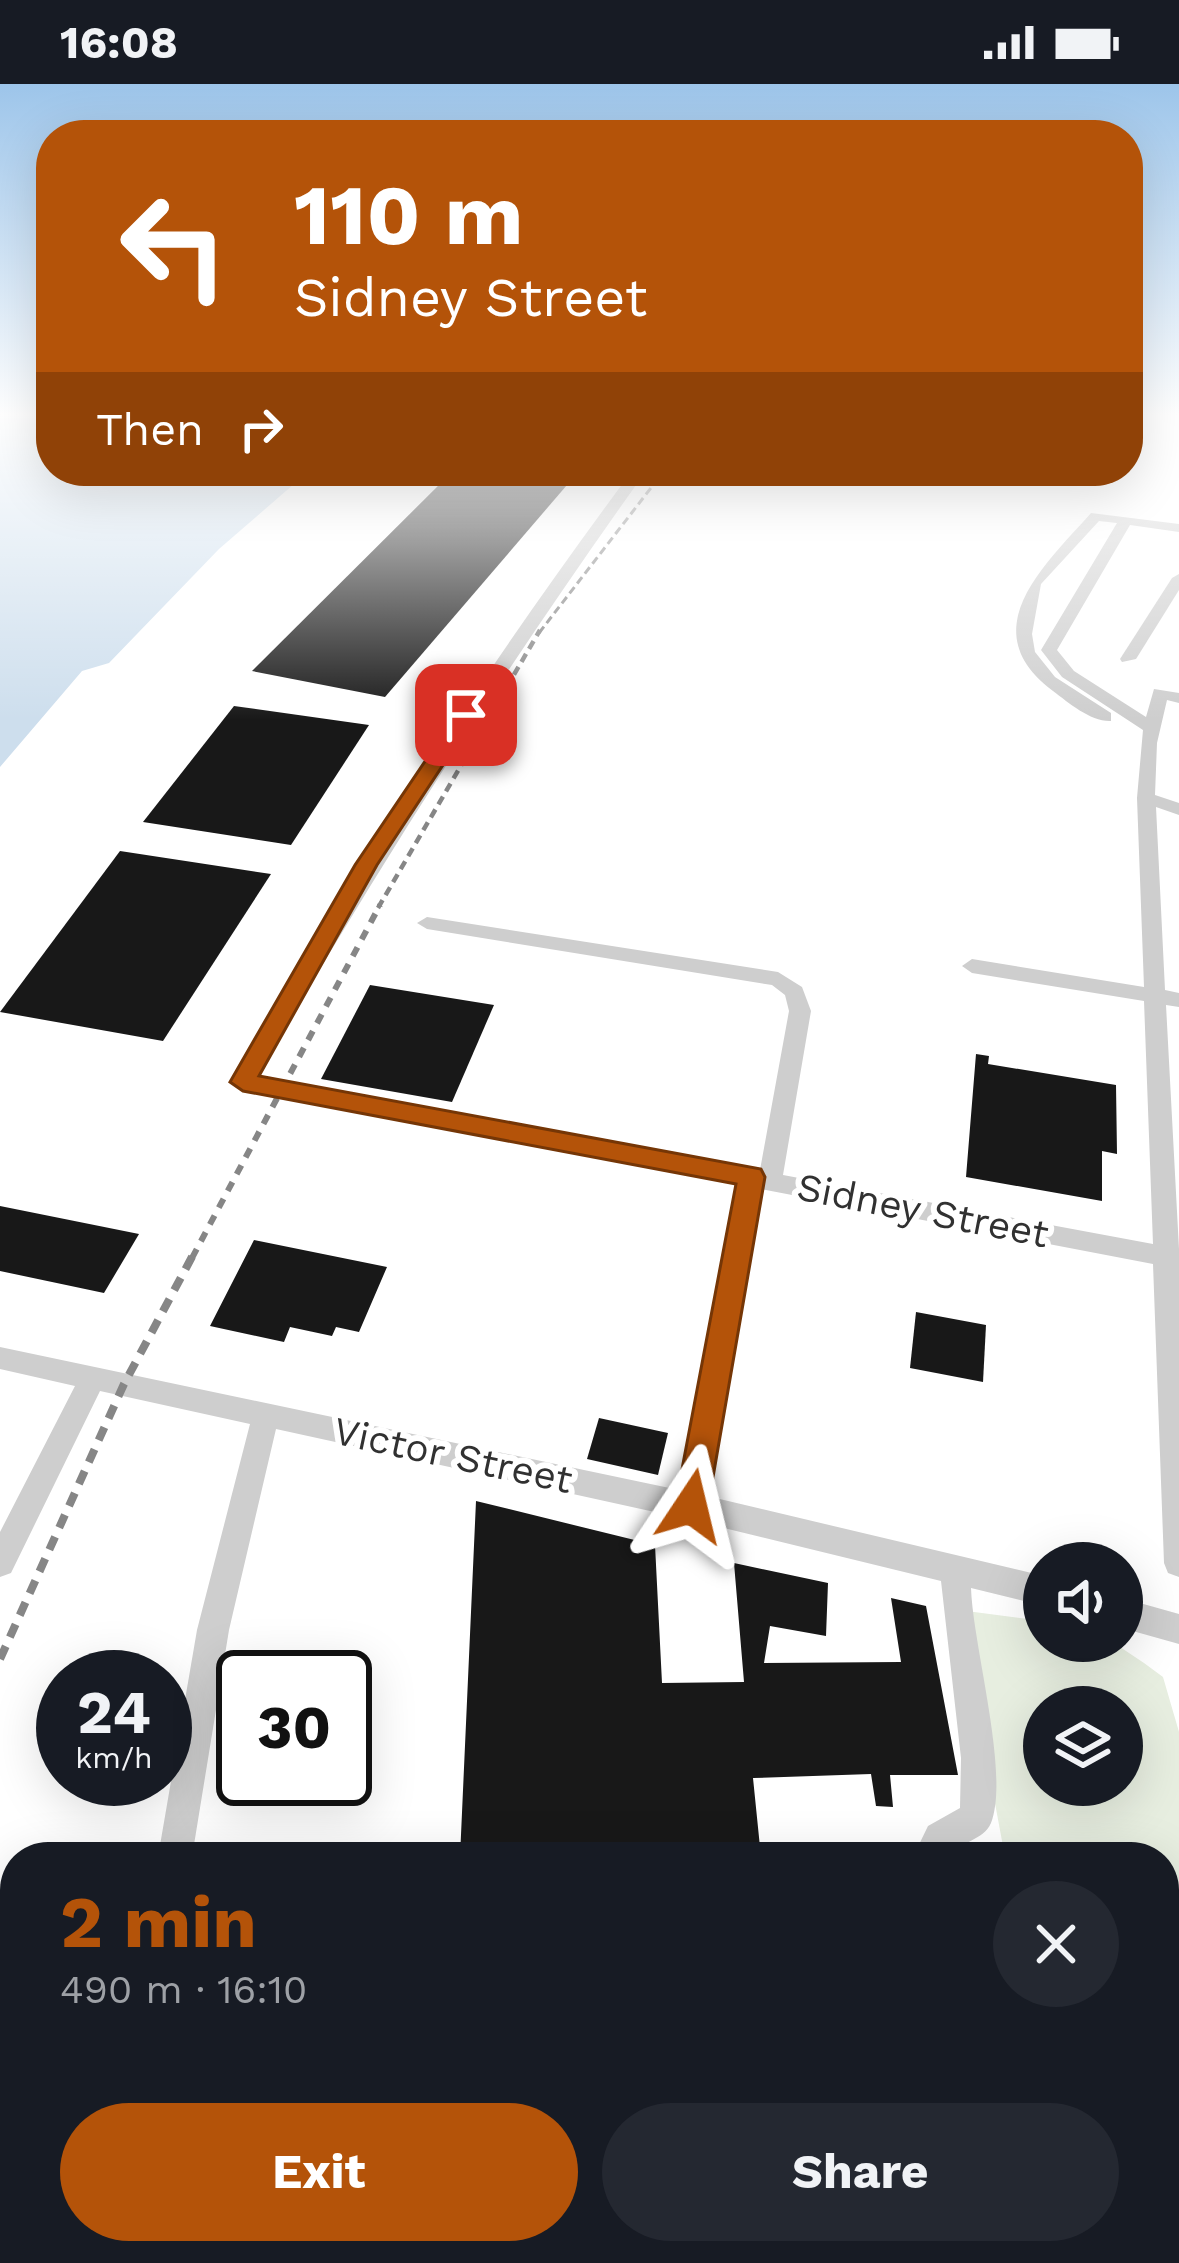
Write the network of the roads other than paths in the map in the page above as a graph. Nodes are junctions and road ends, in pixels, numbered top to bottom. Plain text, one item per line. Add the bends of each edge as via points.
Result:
1 (605, 517) edge
2 (1095, 517) edge
3 (1099, 517) edge
4 (1125, 522) junction
5 (1179, 528) edge
6 (1179, 578) edge
7 (1128, 659) dead end
8 (1169, 695) edge
9 (1150, 736) junction
10 (1146, 790) junction
11 (1179, 794) edge
12 (1179, 809) edge
13 (427, 923) dead end
14 (972, 966) dead end
15 (1167, 998) edge
16 (760, 1178) junction
17 (1173, 1258) edge
18 (0, 1358) edge
19 (93, 1377) junction
20 (266, 1414) junction
21 (691, 1506) junction
22 (0, 1563) edge
23 (1179, 1563) edge
24 (956, 1569) junction
25 (1023, 1586) edge
26 (1143, 1619) edge
27 (1179, 1629) edge
28 (178, 1842) edge
29 (938, 1842) edge

1 - 16 street, Sidney Street via 366,865 243,1082
2 - 9 street via 1038,584 1023,626 1028,657 1063,692
3 - 4 street
4 - 5 street
4 - 9 street via 1049,650
6 - 7 street
8 - 9 street
9 - 10 street
10 - 11 street
10 - 12 street
10 - 15 street
13 - 16 street via 778,979 795,992 800,1011 788,1099
14 - 15 street
15 - 17 street
16 - 17 street, Sidney Street
16 - 21 street
17 - 23 street
18 - 19 street, Victor Street
19 - 20 street, Victor Street
19 - 22 street
20 - 21 street, Victor Street
20 - 28 street via 213,1630
21 - 24 street, Victor Street
24 - 25 street, Victor Street
24 - 29 street via 962,1674 981,1786 976,1818
26 - 27 street

